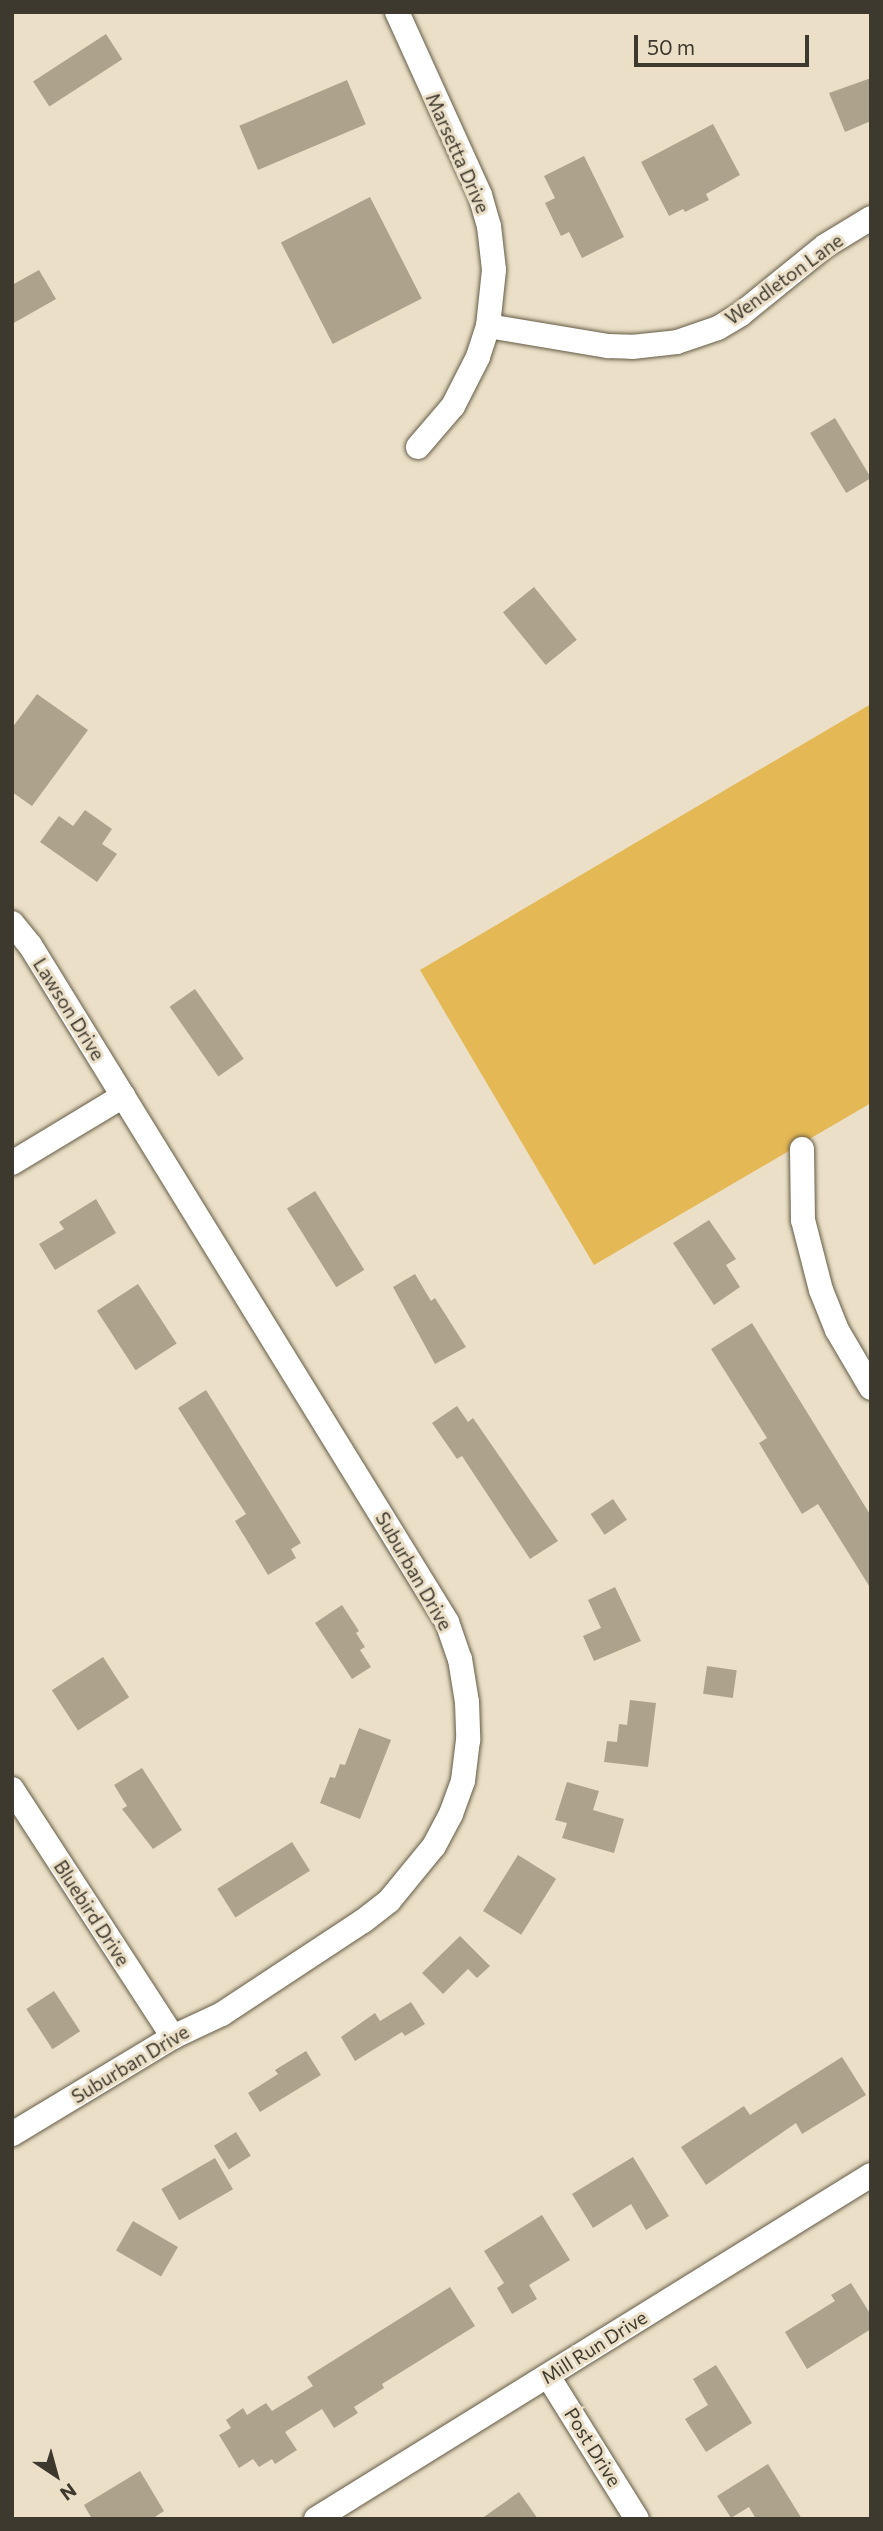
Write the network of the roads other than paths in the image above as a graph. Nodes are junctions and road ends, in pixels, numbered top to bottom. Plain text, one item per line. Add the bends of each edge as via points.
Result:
1 (397, 12) edge
2 (871, 218) edge
3 (488, 327) junction
4 (418, 447) dead end
5 (12, 923) edge
6 (123, 1096) junction
7 (803, 1149) dead end
8 (12, 1163) edge
9 (871, 1388) edge
10 (12, 1789) edge
11 (173, 2037) junction
12 (12, 2134) edge
13 (871, 2175) edge
14 (548, 2376) junction
15 (316, 2519) edge
16 (637, 2519) edge

1 - 3 street, Marsetta Drive via 485,211 494,270
2 - 3 street, Wendleton Lane via 825,246 741,314 718,328 677,342 608,346
3 - 4 street, Marsetta Drive via 463,390
5 - 6 street, Lawson Drive
6 - 8 street
6 - 11 street, Suburban Drive via 447,1622 460,1659 467,1702 463,1781 451,1814 413,1875 363,1921 222,2014
7 - 9 street via 803,1220 821,1290 837,1330
10 - 11 street, Bluebird Drive
11 - 12 street, Suburban Drive
13 - 14 street, Mill Run Drive
14 - 15 street, Mill Run Drive
14 - 16 street, Post Drive

